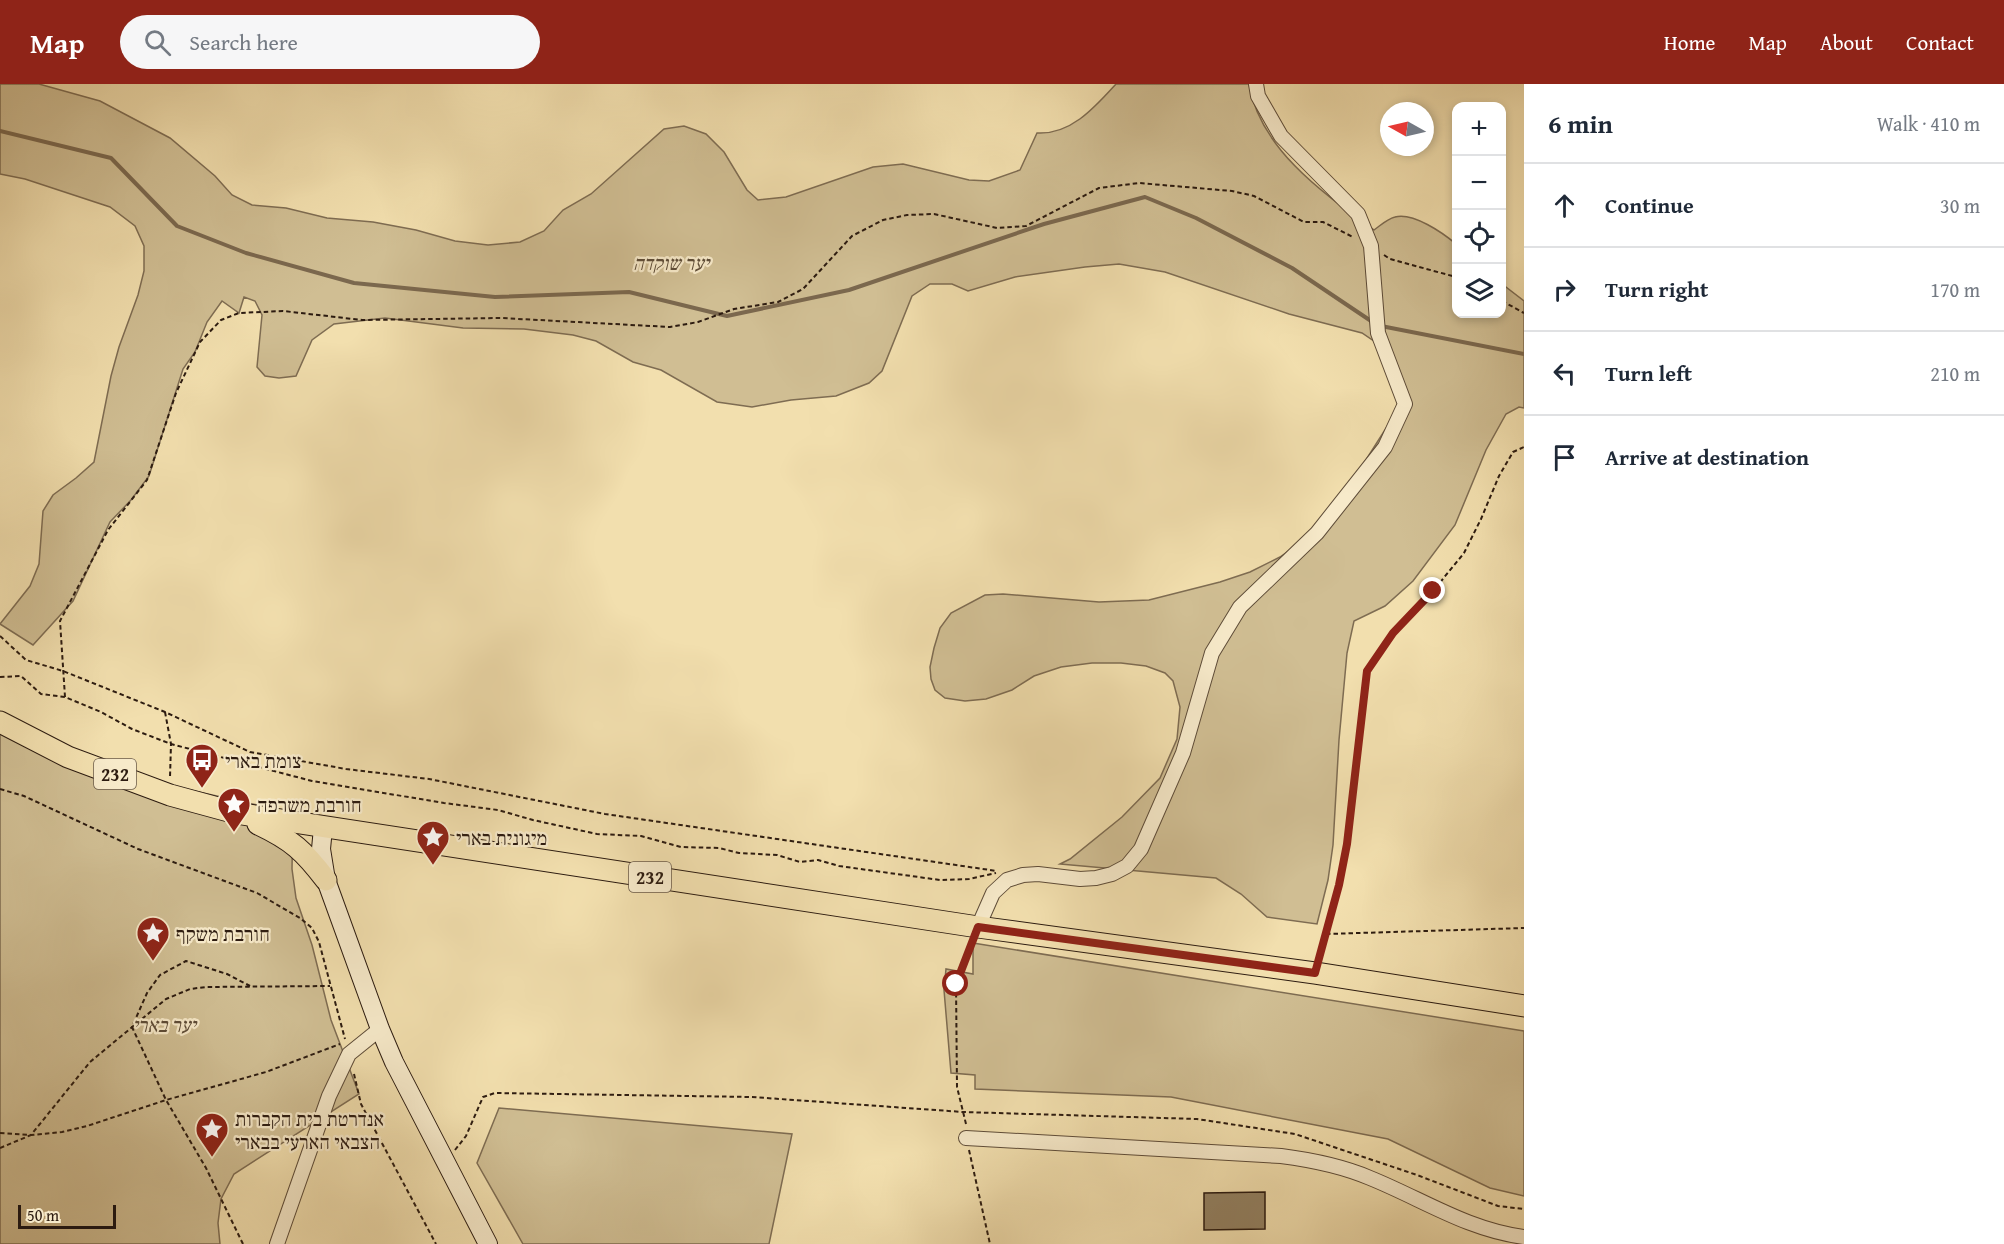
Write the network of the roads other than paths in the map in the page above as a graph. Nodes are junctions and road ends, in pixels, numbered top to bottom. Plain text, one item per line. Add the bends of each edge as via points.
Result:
1 (1256, 84) edge
2 (0, 722) edge
3 (236, 813) junction
4 (323, 828) junction
5 (326, 880) junction
6 (978, 927) junction
7 (1524, 1006) edge
8 (380, 1029) junction
9 (966, 1138) road end
10 (1524, 1237) edge
11 (277, 1244) edge
12 (488, 1244) edge

1 - 6 street via 1258,96 1281,136 1358,214 1371,246 1378,333 1405,404 1385,447 1317,533 1239,607 1212,653 1183,753 1141,849 1127,866 1096,878 1038,874 1007,880 993,893
2 - 3 main road, 232 via 68,756 170,795
3 - 4 main road, 232
3 - 5 main road via 294,844
4 - 5 main road via 321,849
4 - 6 main road, 232
5 - 8 main road
6 - 7 main road, 232
8 - 11 street via 349,1054 329,1096
8 - 12 main road
9 - 10 street via 1319,1161 1370,1178 1466,1223

